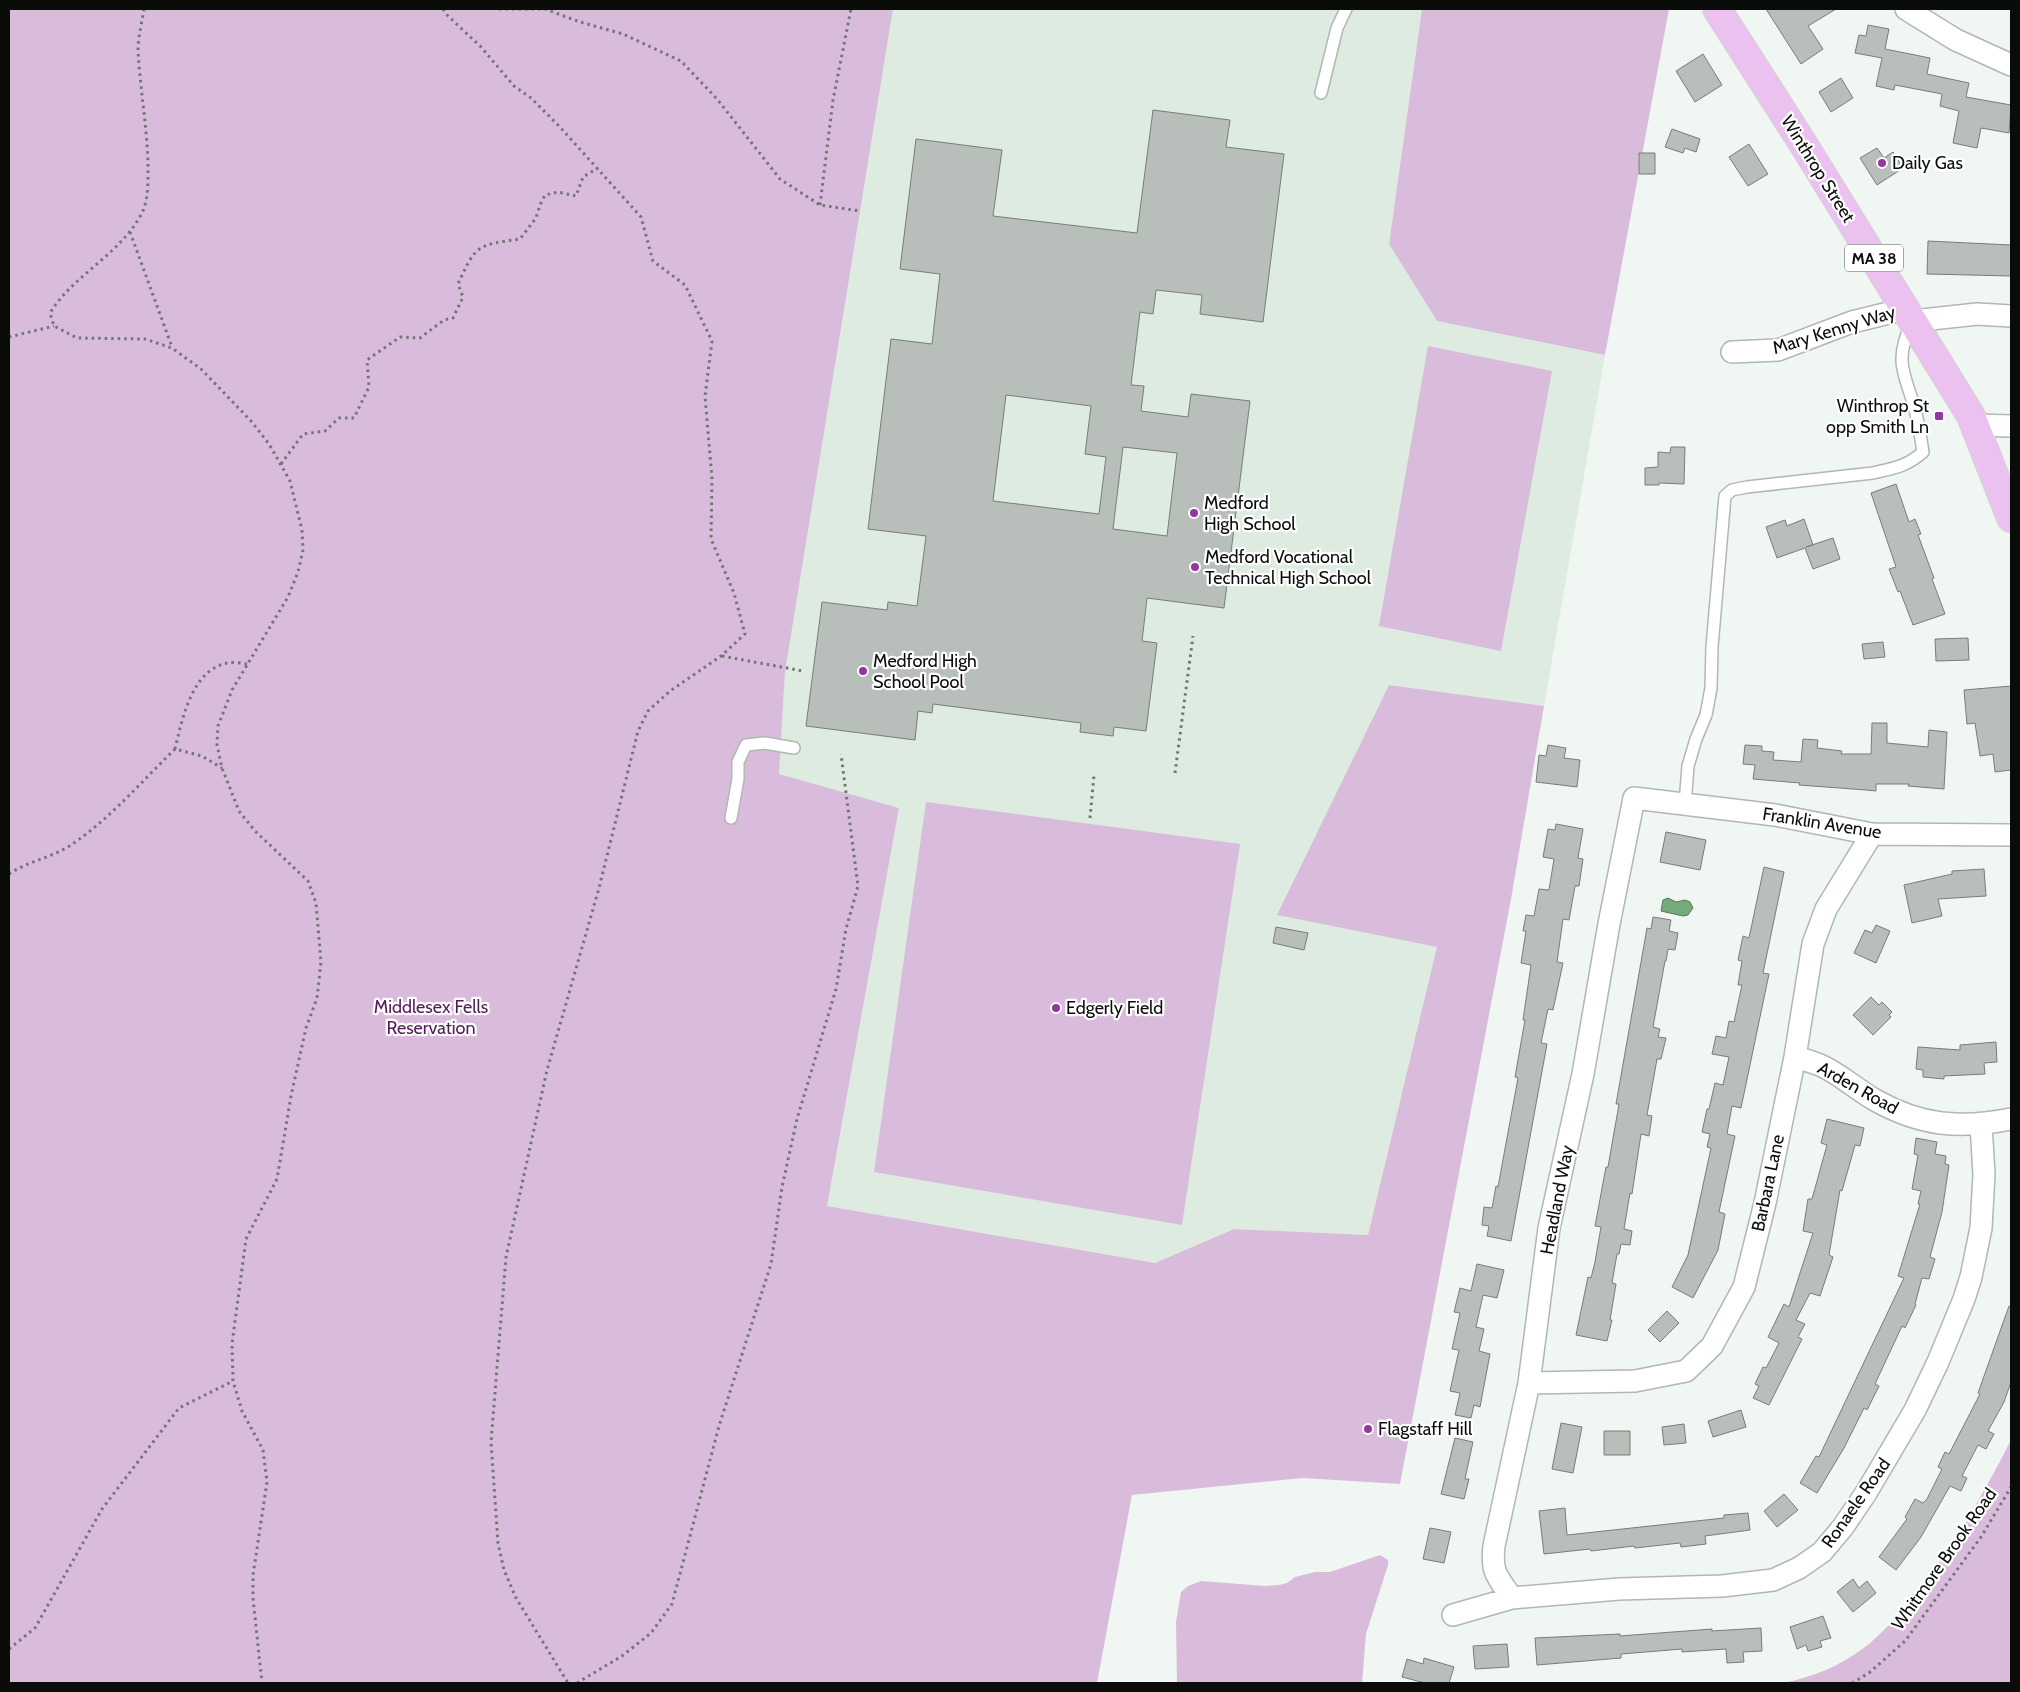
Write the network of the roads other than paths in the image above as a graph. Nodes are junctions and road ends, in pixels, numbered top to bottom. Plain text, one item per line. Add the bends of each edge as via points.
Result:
1 (1346, 9) edge
2 (1717, 9) edge
3 (1906, 9) edge
4 (2011, 65) edge
5 (1320, 93) dead end
6 (1909, 315) junction
7 (2011, 316) edge
8 (1732, 352) dead end
9 (1975, 425) junction
10 (2011, 426) edge
11 (2011, 518) edge
12 (794, 748) dead end
13 (1634, 798) joint
14 (1685, 804) junction
15 (731, 818) dead end
16 (1872, 834) junction
17 (2011, 835) edge
18 (1795, 1056) junction
19 (2011, 1119) edge
20 (1981, 1125) junction
21 (1529, 1383) junction
22 (1512, 1598) junction
23 (1453, 1615) dead end

1 - 5 lane
2 - 6 main road, Winthrop Street / MA 38
3 - 4 street via 1956,40
6 - 7 street, Mary Kenny Way
6 - 8 street, Mary Kenny Way via 1852,322 1778,350
6 - 9 main road, Winthrop Street / MA 38
6 - 14 lane via 1901,366 1917,417 1923,452 1910,463 1873,473 1746,486 1725,496 1711,688 1706,715 1688,766
9 - 10 street
9 - 11 main road, Winthrop Street / MA 38
12 - 15 lane via 765,743 746,746 738,762
13 - 14 street, Franklin Avenue
13 - 21 street, Headland Way via 1583,1074 1549,1228
14 - 16 street, Franklin Avenue via 1775,815
16 - 17 street, Franklin Avenue
16 - 18 street, Barbara Lane via 1819,925 1809,962
18 - 20 street, Arden Road via 1820,1066 1873,1099 1910,1116 1944,1124
18 - 21 street, Barbara Lane via 1744,1287 1712,1346 1686,1372 1635,1380
19 - 20 street, Arden Road
20 - 22 street, Ronaele Road via 1984,1174 1981,1228 1964,1299 1915,1410 1866,1493 1822,1552 1774,1580
21 - 22 street, Headland Way via 1492,1565
22 - 23 street, Ronaele Road

